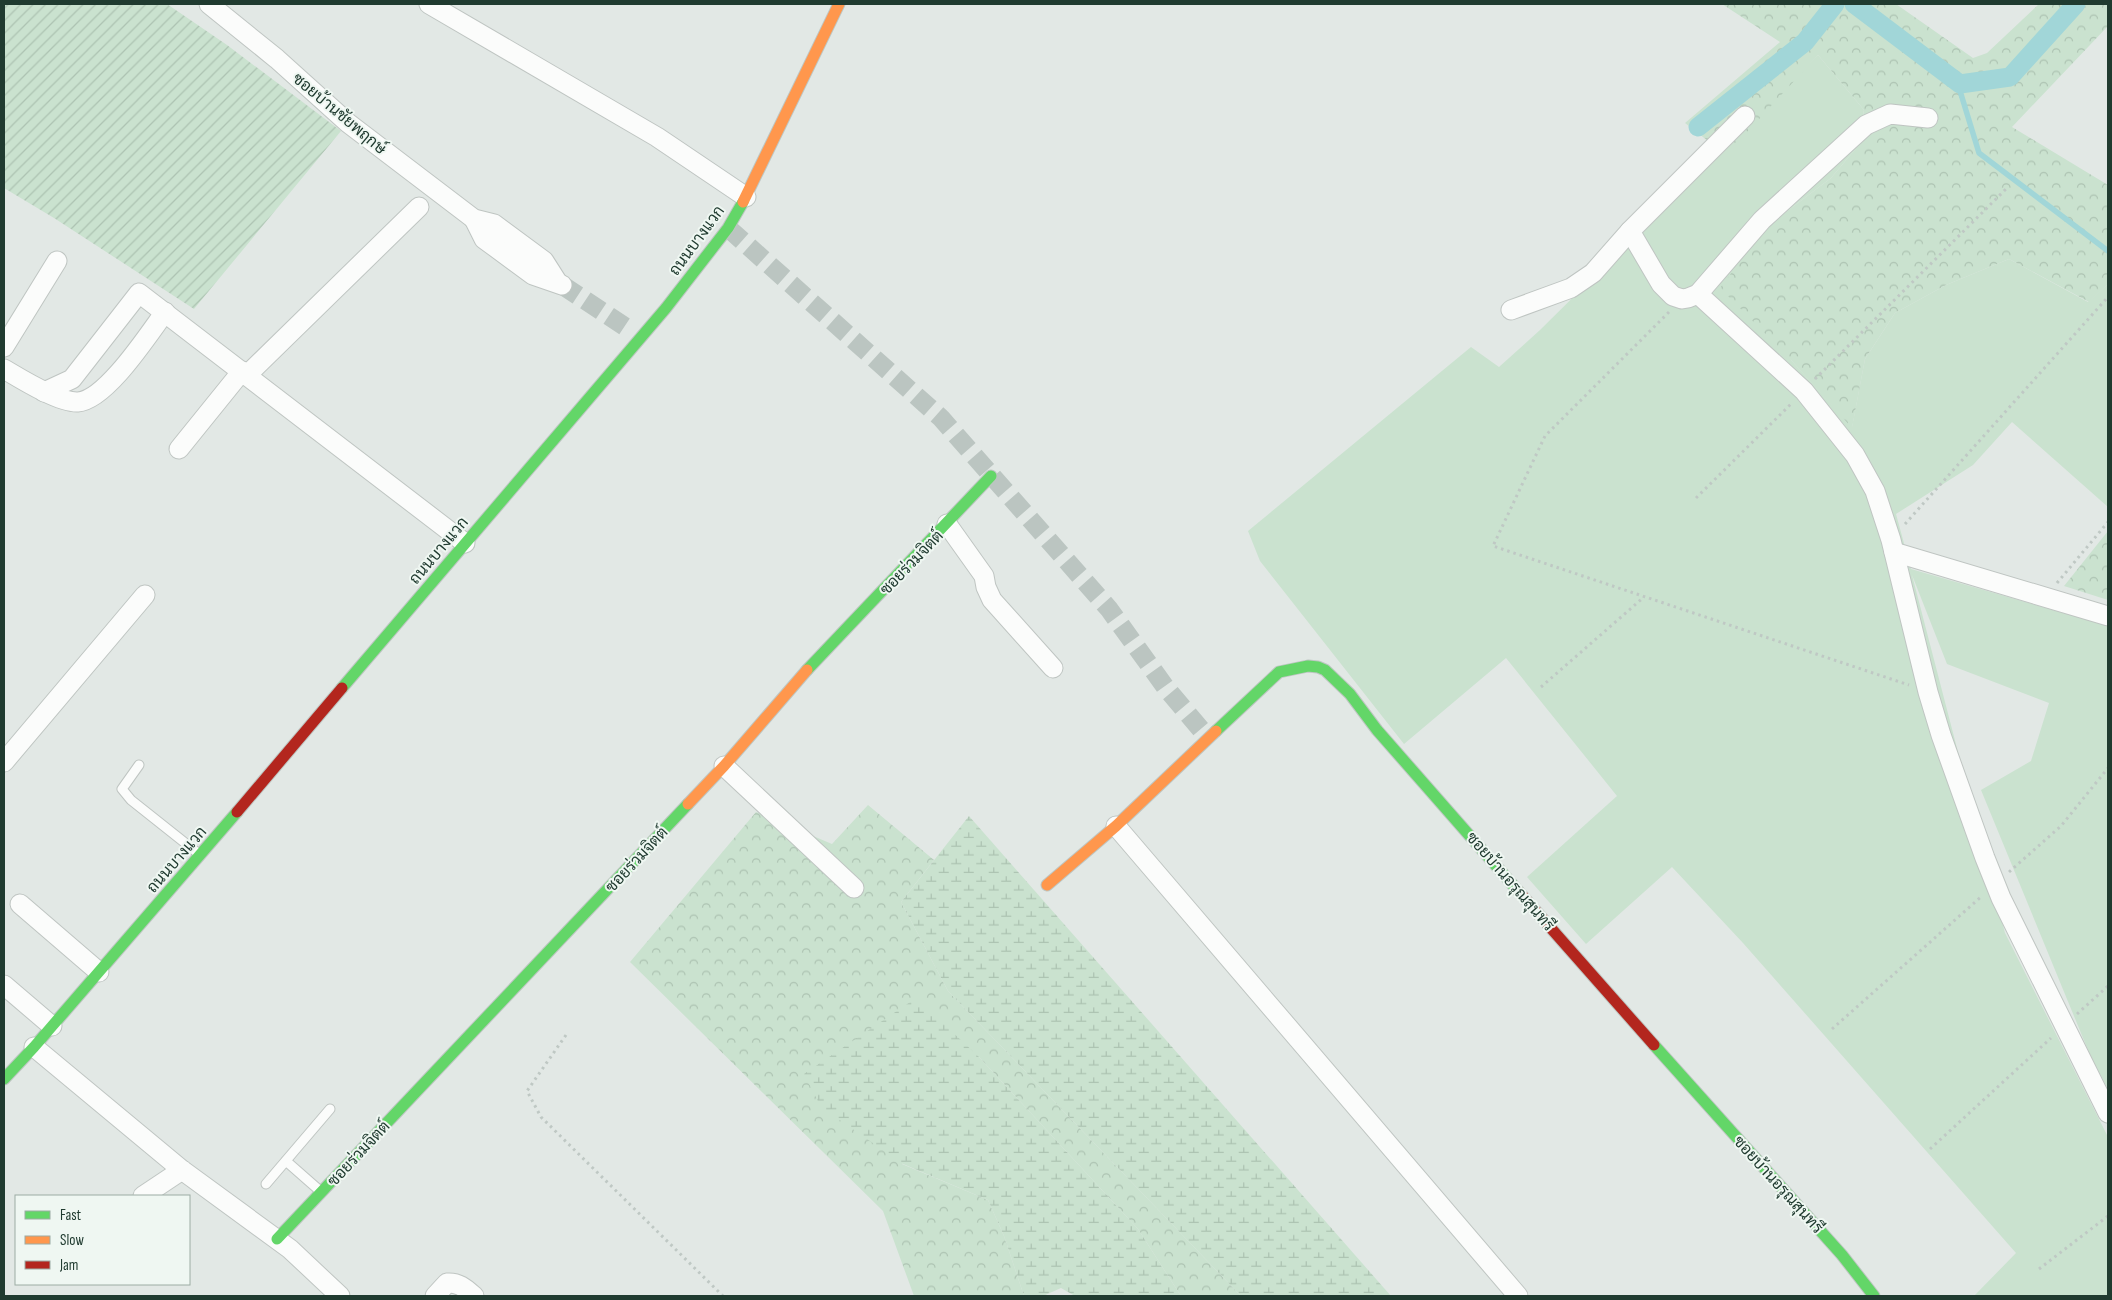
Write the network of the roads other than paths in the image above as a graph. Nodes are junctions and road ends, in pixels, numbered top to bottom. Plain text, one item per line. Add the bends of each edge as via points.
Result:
1 (428, 4) edge
2 (839, 4) edge
3 (214, 5) edge
4 (1745, 116) dead end
5 (1928, 118) dead end
6 (746, 196) junction
7 (419, 207) dead end
8 (1630, 231) junction
9 (57, 261) dead end
10 (560, 284) tunnel mouth
11 (1690, 296) junction
12 (1510, 310) dead end
13 (165, 312) junction
14 (4, 347) edge
15 (4, 369) edge
16 (245, 373) junction
17 (44, 392) junction
18 (179, 449) dead end
19 (991, 476) dead end
20 (947, 524) junction
21 (465, 543) junction
22 (1892, 546) junction
23 (145, 595) dead end
24 (2108, 616) edge
25 (1053, 668) dead end
26 (4, 762) edge
27 (139, 765) dead end
28 (724, 766) junction
29 (1116, 826) junction
30 (200, 855) junction
31 (1047, 884) dead end
32 (854, 888) dead end
33 (20, 904) dead end
34 (99, 972) junction
35 (4, 985) edge
36 (52, 1026) junction
37 (34, 1047) junction
38 (4, 1079) edge
39 (330, 1109) dead end
40 (2108, 1113) edge
41 (286, 1161) junction
42 (182, 1170) junction
43 (266, 1184) dead end
44 (321, 1192) junction
45 (144, 1195) edge
46 (277, 1239) junction
47 (340, 1296) edge
48 (435, 1296) edge
49 (474, 1296) edge
50 (1518, 1296) edge
51 (1874, 1296) edge

1 - 6 street via 657,137
2 - 6 street, ถนนบางแวก
3 - 10 street, ซอยบ้านชัยพฤกษ์ via 348,123 474,219 494,224 544,261
4 - 8 street
5 - 11 street via 1890,114 1866,125 1762,220
6 - 21 street, ถนนบางแวก via 728,228 634,333
7 - 16 street
8 - 11 street via 1661,284 1673,296
8 - 12 street via 1593,272 1571,288
9 - 14 street
11 - 22 street via 1804,391 1855,455 1875,491
13 - 16 street
13 - 17 street via 136,352 92,398 76,402
13 - 17 street via 139,293 72,379
15 - 17 street
16 - 18 street
16 - 21 street
19 - 20 street, ซอยร่วมจิตต์
20 - 25 street via 984,576 992,600
20 - 28 street, ซอยร่วมจิตต์ via 796,682
21 - 30 street, ถนนบางแวก
22 - 24 street
22 - 40 street via 1941,735 1995,884
23 - 26 street
27 - 30 lane via 122,789 131,800
28 - 32 street
28 - 44 street, ซอยร่วมจิตต์
29 - 31 street, ซอยบ้านอรุณสุนทรี
29 - 50 street
29 - 51 street, ซอยบ้านอรุณสุนทรี via 1279,672 1318,667 1337,680 1377,730 1842,1255
30 - 34 street, ถนนบางแวก
33 - 34 street
34 - 36 street, ถนนบางแวก
35 - 36 street
36 - 37 street, ถนนบางแวก
37 - 38 street, ถนนบางแวก
37 - 42 street
39 - 41 lane
41 - 43 lane
41 - 44 lane
42 - 45 street
42 - 46 street
44 - 46 street, ซอยร่วมจิตต์
46 - 47 street
48 - 49 street via 447,1283 454,1282

